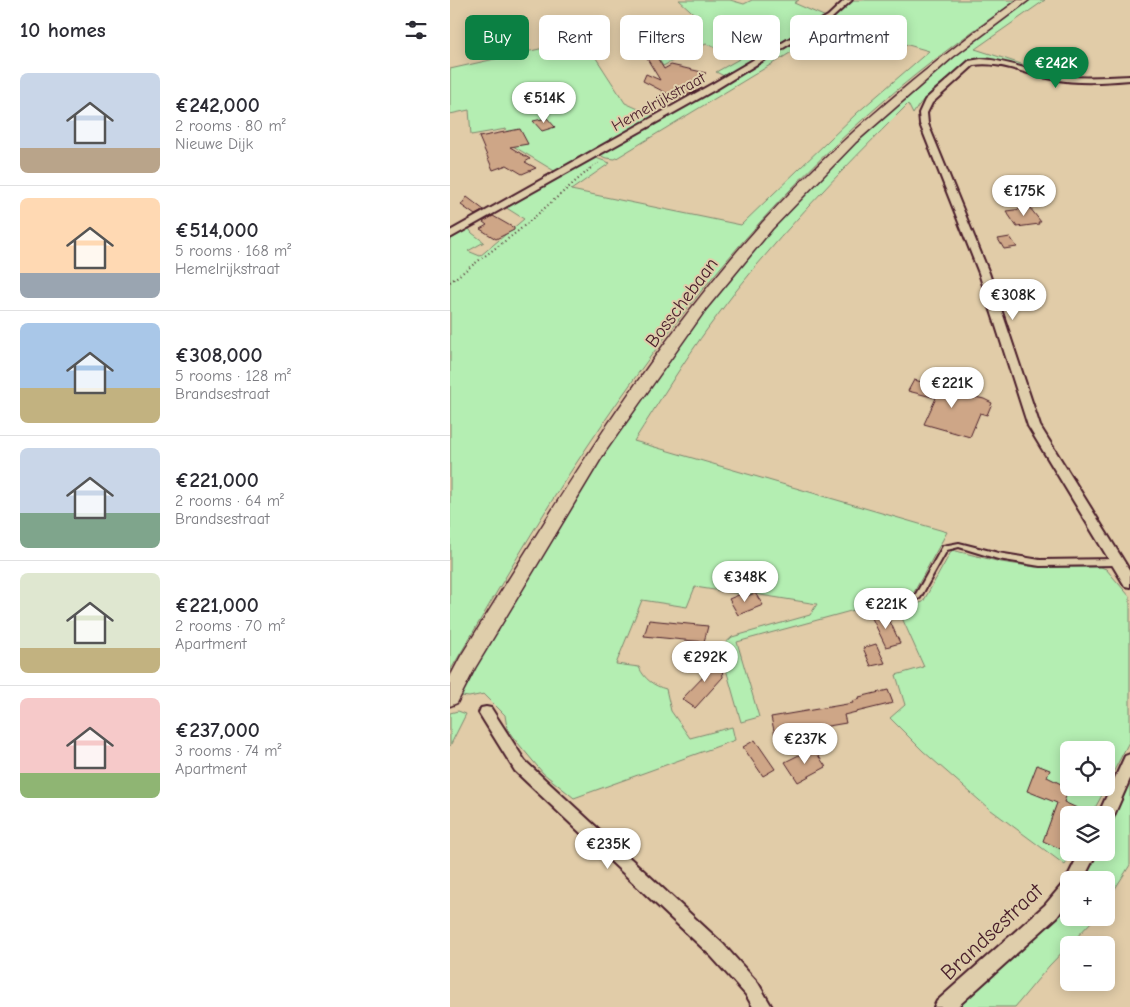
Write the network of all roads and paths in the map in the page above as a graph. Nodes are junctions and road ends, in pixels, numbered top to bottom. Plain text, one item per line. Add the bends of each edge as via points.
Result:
1 (850, 0) edge
2 (1024, 0) edge
3 (843, 4) edge
4 (1130, 78) edge
5 (603, 160) dead end
6 (450, 235) edge
7 (450, 282) edge
8 (1117, 562) junction
9 (1130, 582) edge
10 (918, 596) dead end
11 (450, 697) edge
12 (486, 713) dead end
13 (1130, 761) edge
14 (1110, 806) edge
15 (1060, 899) edge
16 (763, 1007) edge
17 (943, 1007) edge

1 - 3 street, Hemelrijkstraat
2 - 11 main road, Bosschebaan via 949,55 852,139 767,226 701,306 599,448 468,662
3 - 6 street, Hemelrijkstraat via 830,17 714,86
4 - 8 street via 1070,79 985,61 972,63 928,102 923,113 924,124 984,273 1034,426
5 - 7 path via 584,172 517,232
8 - 9 street
8 - 10 lane via 1040,562 998,556 960,545 945,548
12 - 16 street via 520,766 717,950 752,989
13 - 14 street
15 - 17 street, Brandsestraat via 1051,911

